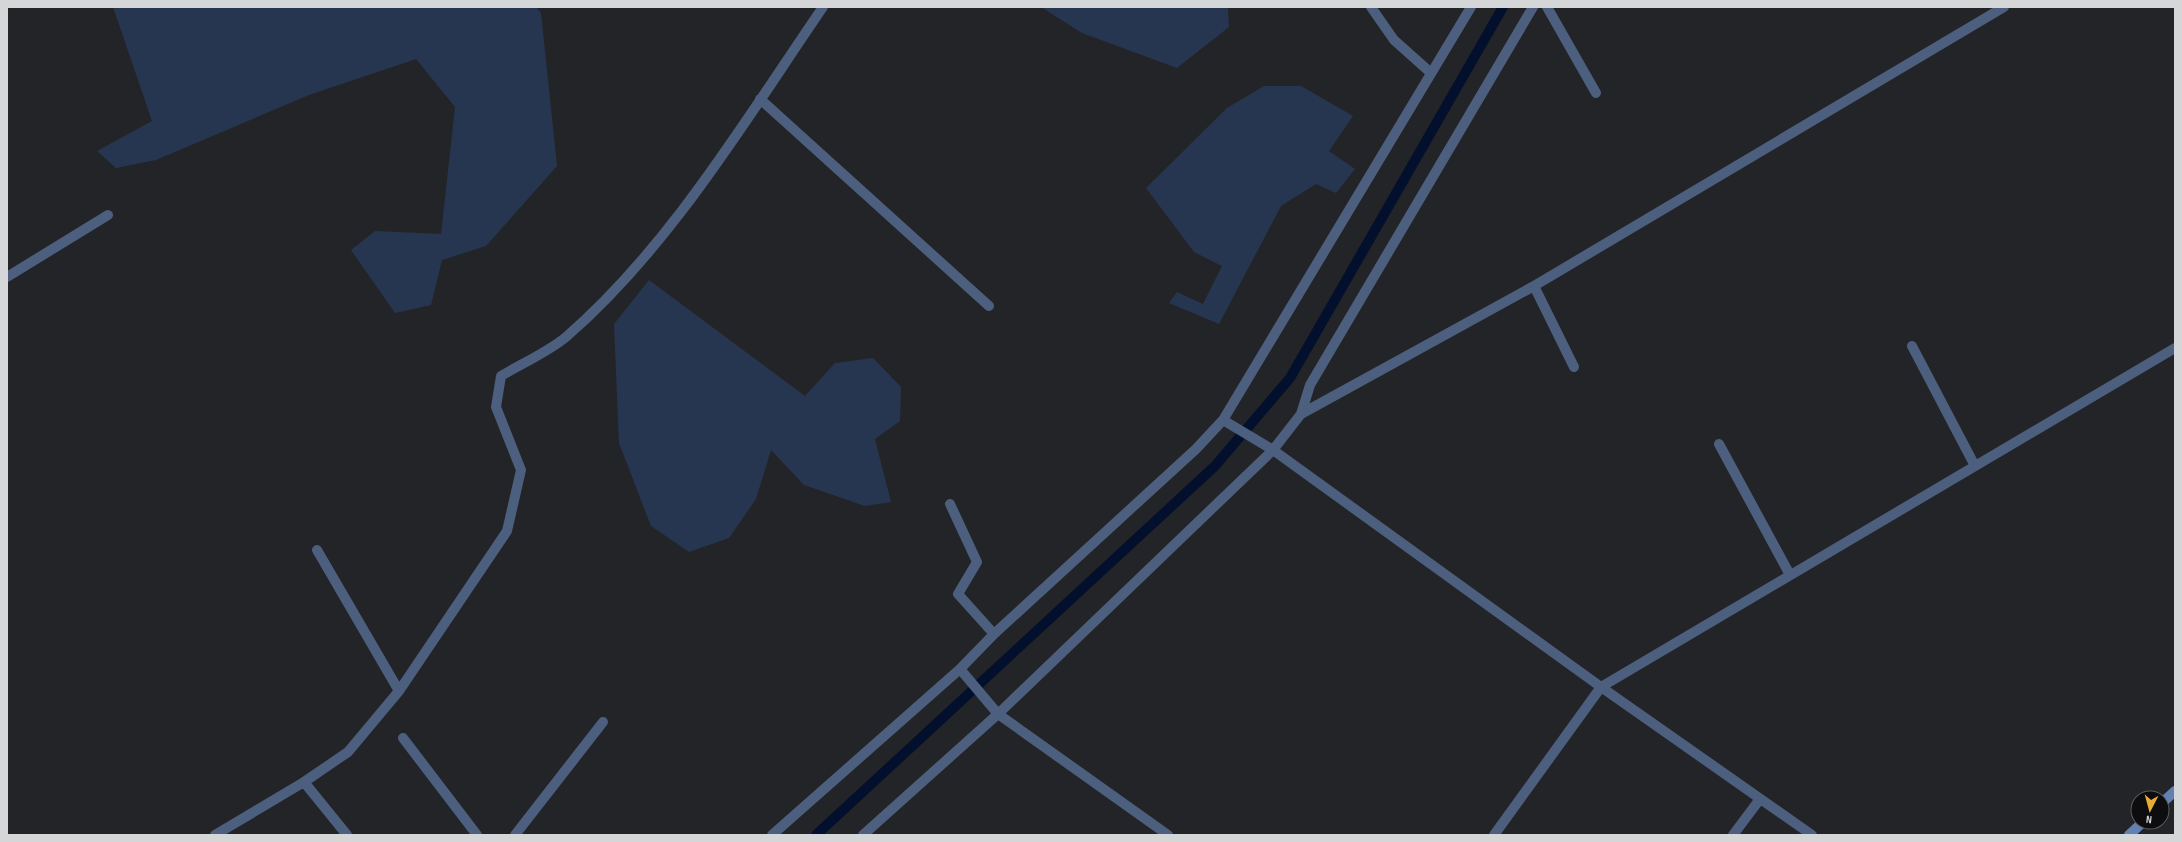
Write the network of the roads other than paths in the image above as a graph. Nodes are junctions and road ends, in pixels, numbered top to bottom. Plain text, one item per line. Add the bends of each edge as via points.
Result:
1 (824, 7) edge
2 (1371, 7) edge
3 (1471, 7) edge
4 (1533, 7) edge
5 (1547, 7) edge
6 (2004, 7) edge
7 (1431, 73) junction
8 (1596, 93) dead end
9 (760, 98) junction
10 (108, 215) dead end
11 (7, 277) edge
12 (1534, 286) junction
13 (989, 306) dead end
14 (1912, 346) dead end
15 (2175, 348) edge
16 (1574, 367) dead end
17 (1301, 414) junction
18 (1223, 420) junction
19 (1719, 444) dead end
20 (1270, 448) junction
21 (1975, 466) junction
22 (950, 504) dead end
23 (317, 550) dead end
24 (1790, 575) junction
25 (994, 634) junction
26 (960, 669) junction
27 (1601, 687) junction
28 (399, 691) junction
29 (998, 714) junction
30 (603, 722) dead end
31 (403, 738) dead end
32 (304, 782) junction
33 (1760, 798) junction
34 (215, 835) edge
35 (347, 835) edge
36 (477, 835) edge
37 (515, 835) edge
38 (772, 835) edge
39 (863, 835) edge
40 (1168, 835) edge
41 (1494, 835) edge
42 (1733, 835) edge
43 (1812, 835) edge

1 - 9 street
2 - 7 street via 1394,40
3 - 7 street
4 - 17 street via 1310,385
5 - 8 street
6 - 12 street
7 - 18 street
9 - 13 street
9 - 28 street via 704,179 636,269 565,338 501,376 496,407 521,470 507,531
10 - 11 street
12 - 16 street
12 - 17 street
14 - 21 street
15 - 21 street
17 - 20 street
18 - 20 street
18 - 25 street via 1196,449
19 - 24 street
20 - 27 street
20 - 29 street
21 - 24 street
22 - 25 street via 977,562 958,594
23 - 28 street
24 - 27 street
25 - 26 street
26 - 29 street
26 - 38 street
27 - 33 street
27 - 41 street
28 - 32 street via 348,752
29 - 39 street
29 - 40 street
30 - 37 street
31 - 36 street
32 - 34 street
32 - 35 street
33 - 42 street
33 - 43 street

